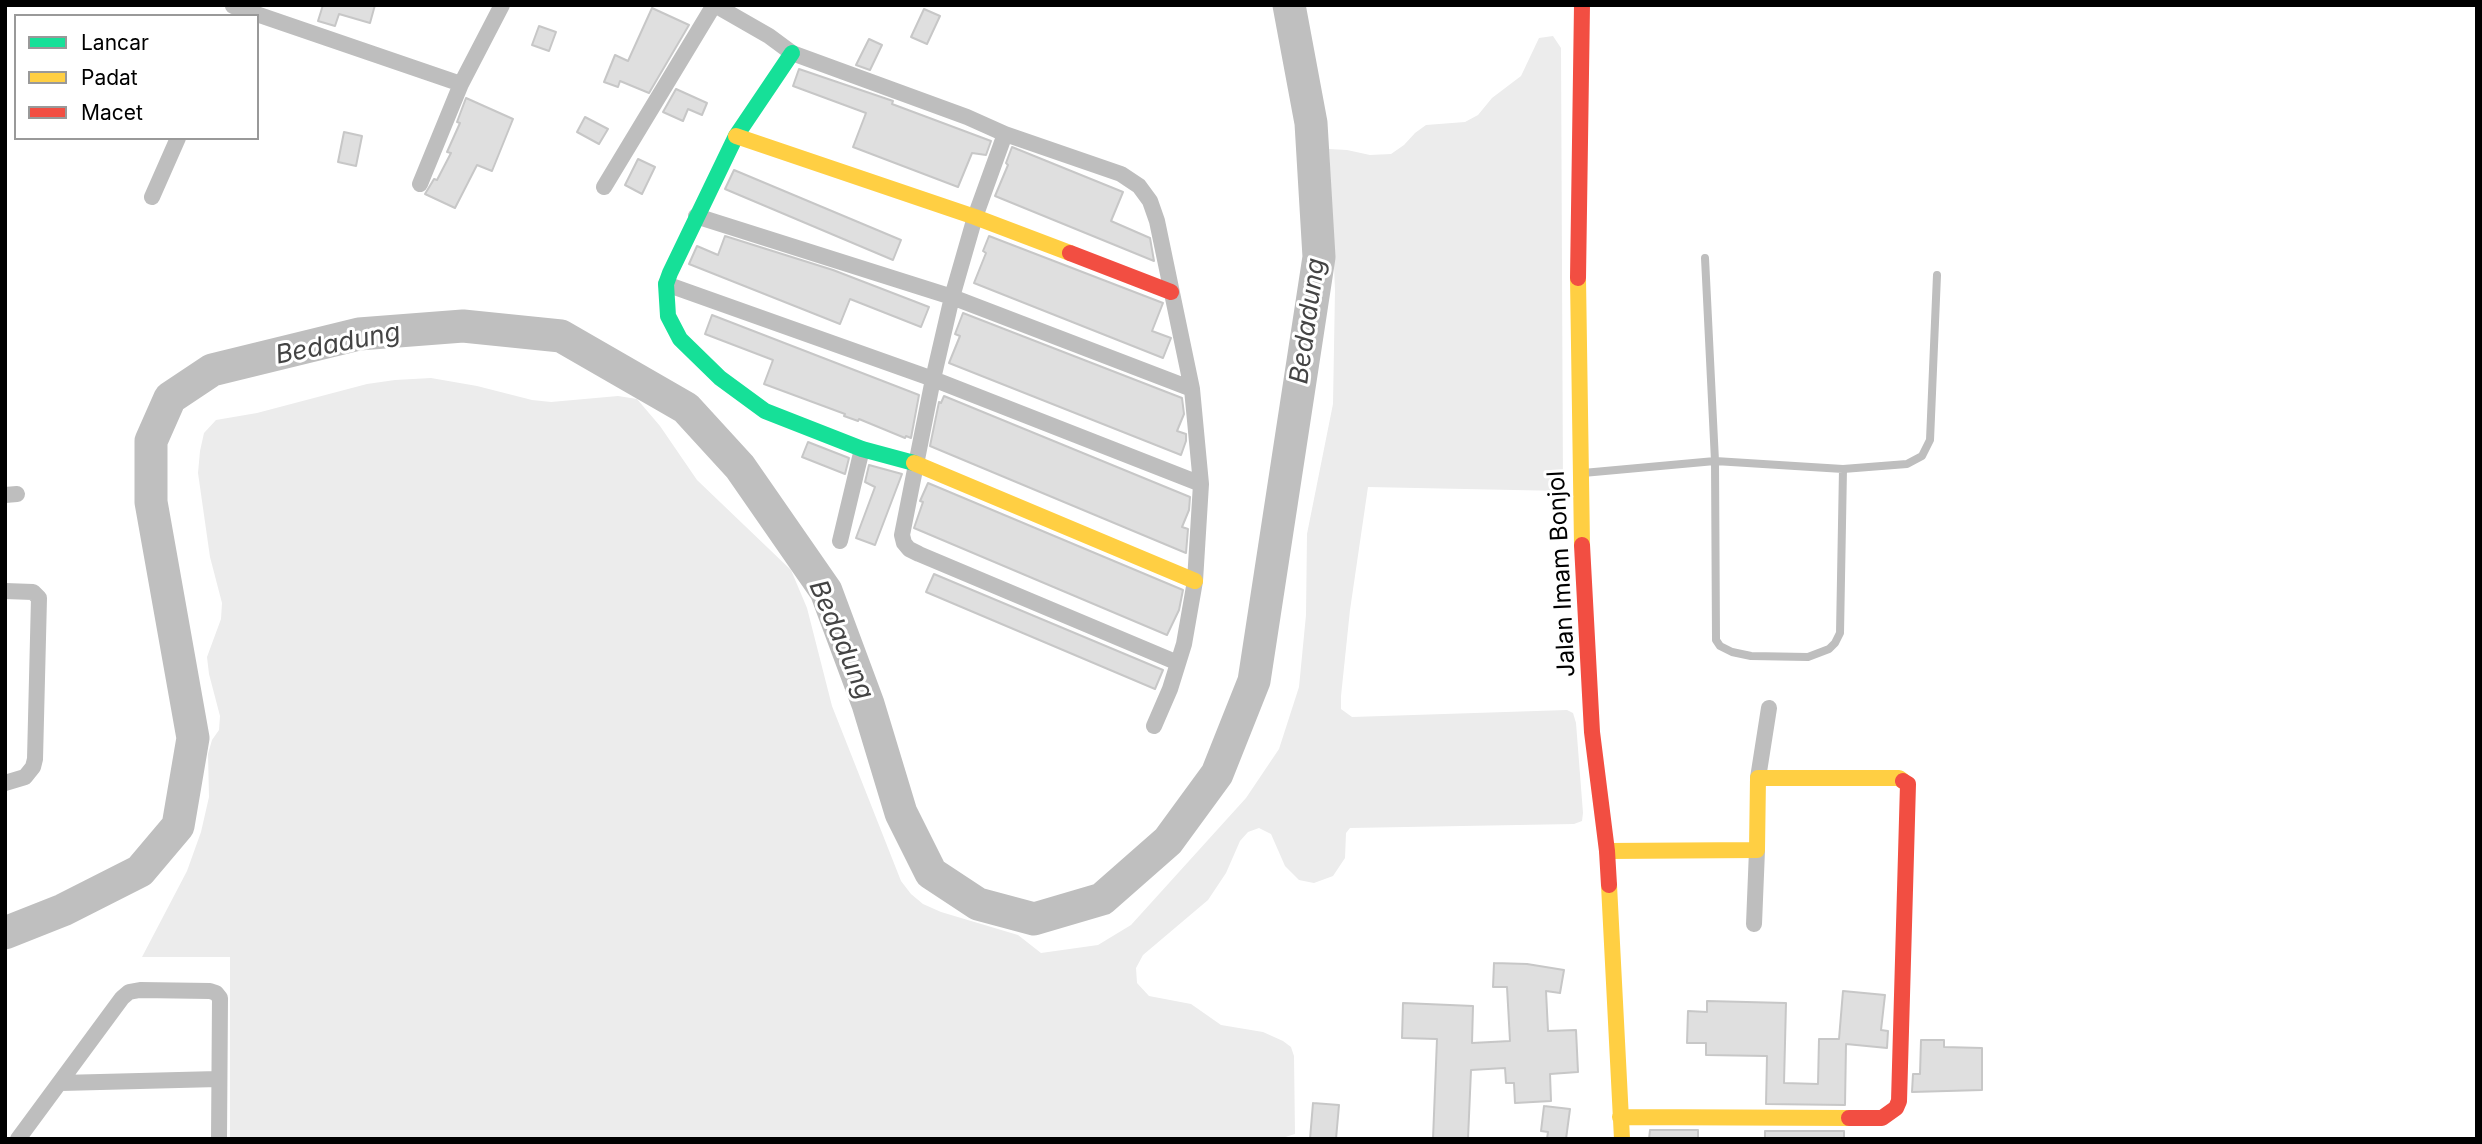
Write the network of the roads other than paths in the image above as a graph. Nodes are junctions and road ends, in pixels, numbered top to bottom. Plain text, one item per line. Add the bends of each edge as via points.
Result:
1 (502, 5) edge
2 (715, 5) edge
3 (1582, 5) edge
4 (233, 6) edge
5 (257, 14) edge
6 (259, 15) edge
7 (792, 53) junction
8 (461, 83) junction
9 (1005, 134) junction
10 (736, 136) junction
11 (177, 140) edge
12 (420, 184) dead end
13 (604, 187) dead end
14 (152, 197) dead end
15 (696, 216) junction
16 (975, 217) junction
17 (1705, 258) dead end
18 (1937, 275) dead end
19 (666, 284) junction
20 (1171, 292) junction
21 (952, 297) junction
22 (933, 379) junction
23 (1192, 389) junction
24 (862, 449) junction
25 (1715, 461) junction
26 (916, 464) junction
27 (1843, 469) junction
28 (1580, 474) junction
29 (1201, 484) junction
30 (841, 541) dead end
31 (1195, 581) junction
32 (5, 592) edge
33 (1178, 663) junction
34 (1769, 708) dead end
35 (1154, 726) dead end
36 (1758, 778) junction
37 (5, 783) edge
38 (1757, 850) junction
39 (1607, 851) junction
40 (1754, 924) dead end
41 (218, 1079) junction
42 (61, 1083) junction
43 (1620, 1117) junction
44 (19, 1139) edge
45 (219, 1139) edge
46 (1622, 1139) edge

1 - 8 street
2 - 7 street
2 - 13 street
3 - 28 street, Jalan Imam Bonjol
4 - 5 street
6 - 8 street
7 - 9 street
7 - 10 street
8 - 12 street
9 - 16 street
9 - 20 street via 1121,174 1139,186 1157,221
10 - 15 street
10 - 16 street
11 - 14 street
15 - 19 street
15 - 21 street
16 - 20 street
16 - 21 street
17 - 25 lane
18 - 27 lane via 1927,448 1907,464
19 - 22 street
19 - 24 street via 672,328 720,378 765,411
20 - 23 street
21 - 22 street
21 - 23 street
22 - 26 street
22 - 29 street
23 - 29 street
24 - 26 street
24 - 30 street
25 - 27 lane
25 - 27 lane via 1716,640 1732,652 1751,656 1818,655 1829,649 1840,633
25 - 28 lane
26 - 31 street
26 - 33 street via 902,535 909,549
28 - 39 street, Jalan Imam Bonjol via 1592,732
29 - 31 street
31 - 33 street
32 - 37 street via 33,592 39,598 35,760 25,777
33 - 35 street
34 - 36 street
36 - 38 street
36 - 43 street via 1899,778 1908,784 1899,1101 1882,1118
38 - 39 street
38 - 40 street
39 - 43 street, Jalan Imam Bonjol
41 - 42 street
41 - 42 street via 221,1003 216,993 140,989 122,998
41 - 45 street
42 - 44 street
43 - 46 street, Jalan Imam Bonjol

